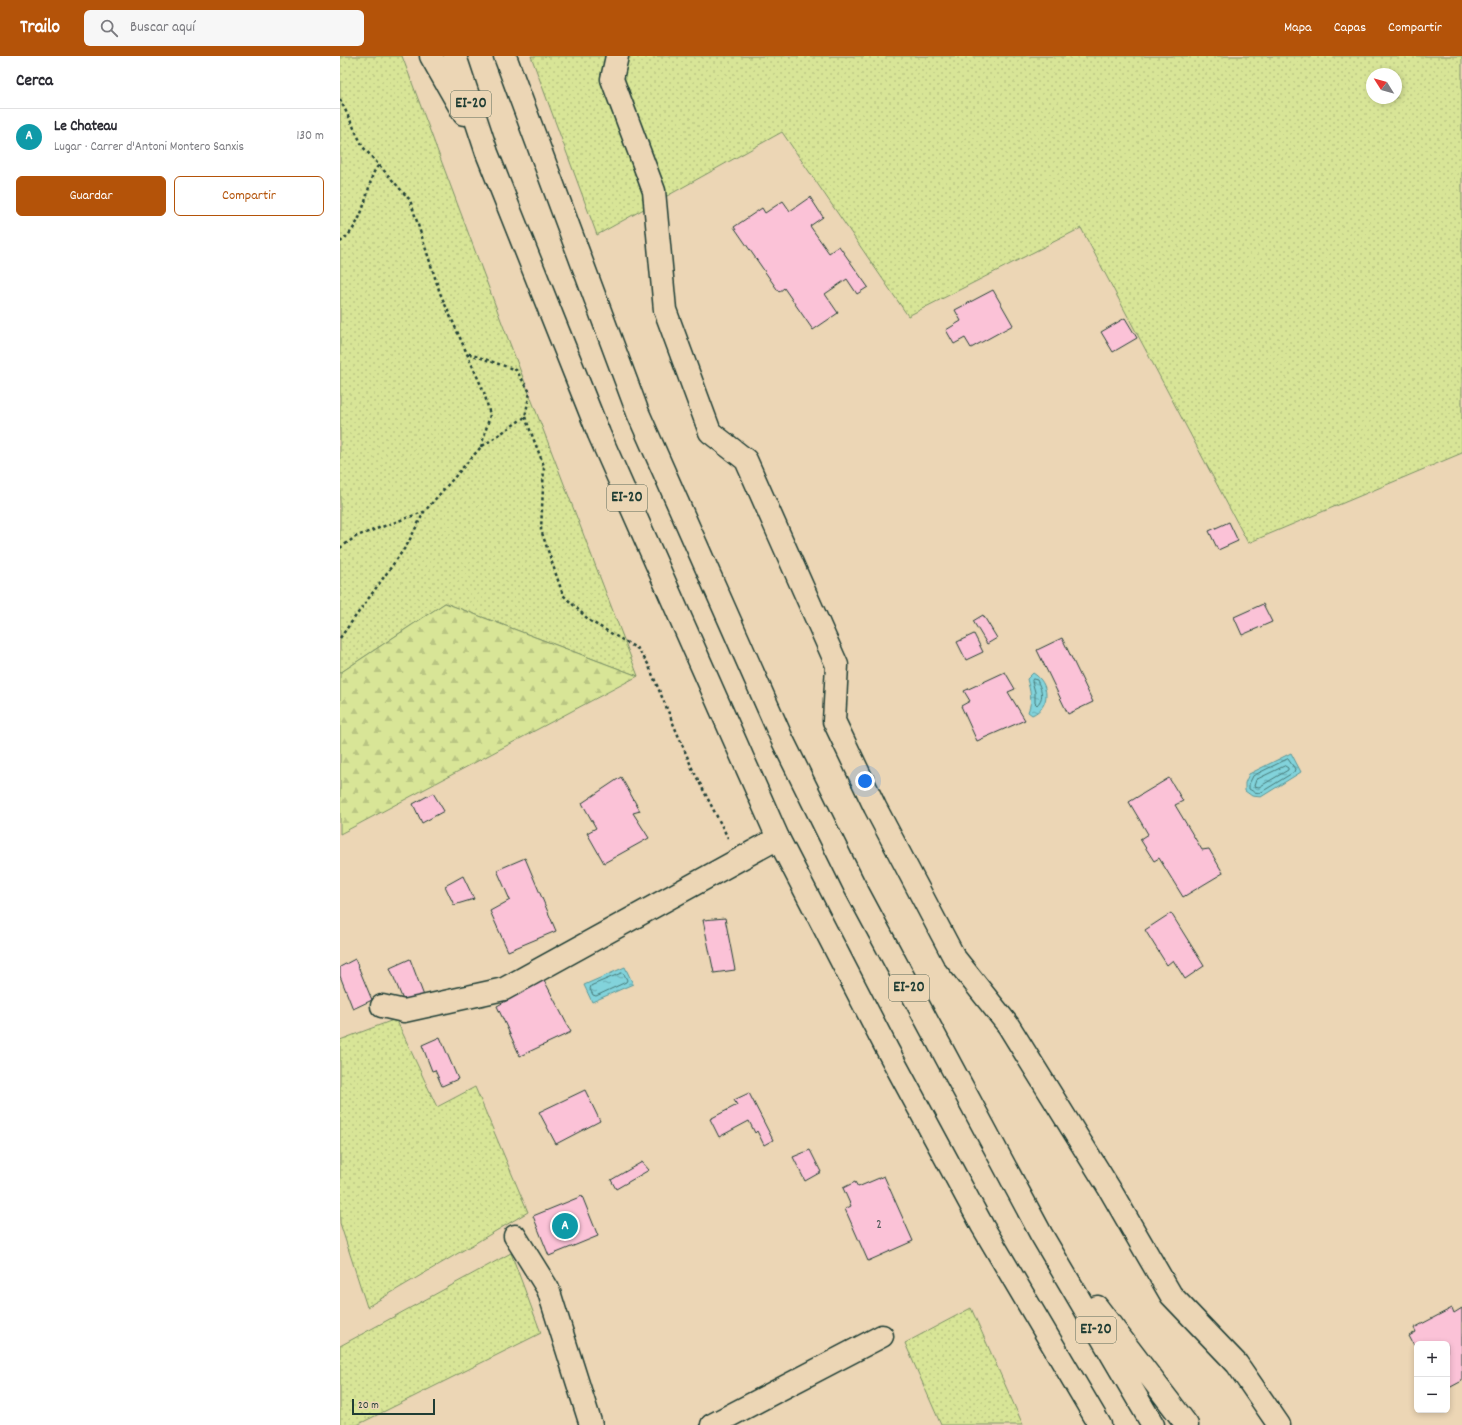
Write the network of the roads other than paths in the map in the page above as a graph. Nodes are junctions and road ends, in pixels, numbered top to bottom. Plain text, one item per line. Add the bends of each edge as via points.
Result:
1 (431, 56) edge
2 (455, 56) edge
3 (505, 56) edge
4 (617, 56) edge
5 (487, 153) junction
6 (778, 838) junction
7 (382, 1006) dead end
8 (1041, 1234) junction
9 (515, 1236) dead end
10 (882, 1336) dead end
11 (1084, 1400) junction
12 (591, 1425) edge
13 (712, 1425) edge
14 (1095, 1425) edge
15 (1100, 1425) edge
16 (1153, 1425) edge
17 (1187, 1425) edge
18 (1279, 1425) edge

1 - 5 main road
2 - 5 main road, EI-20
3 - 8 main road, EI-20 via 638,413 782,739 854,885
4 - 18 main road via 612,79 654,191 665,310 710,432 746,460 837,665 834,721 875,807 954,957 1008,1025 1109,1188 1171,1295 1236,1364
5 - 6 main road, EI-20 via 599,434
6 - 7 main road via 504,989 404,1011
6 - 11 main road, EI-20 via 983,1227
8 - 16 main road, EI-20
8 - 17 main road
9 - 12 main road via 548,1289
10 - 13 main road
11 - 14 main road
11 - 15 main road, EI-20

